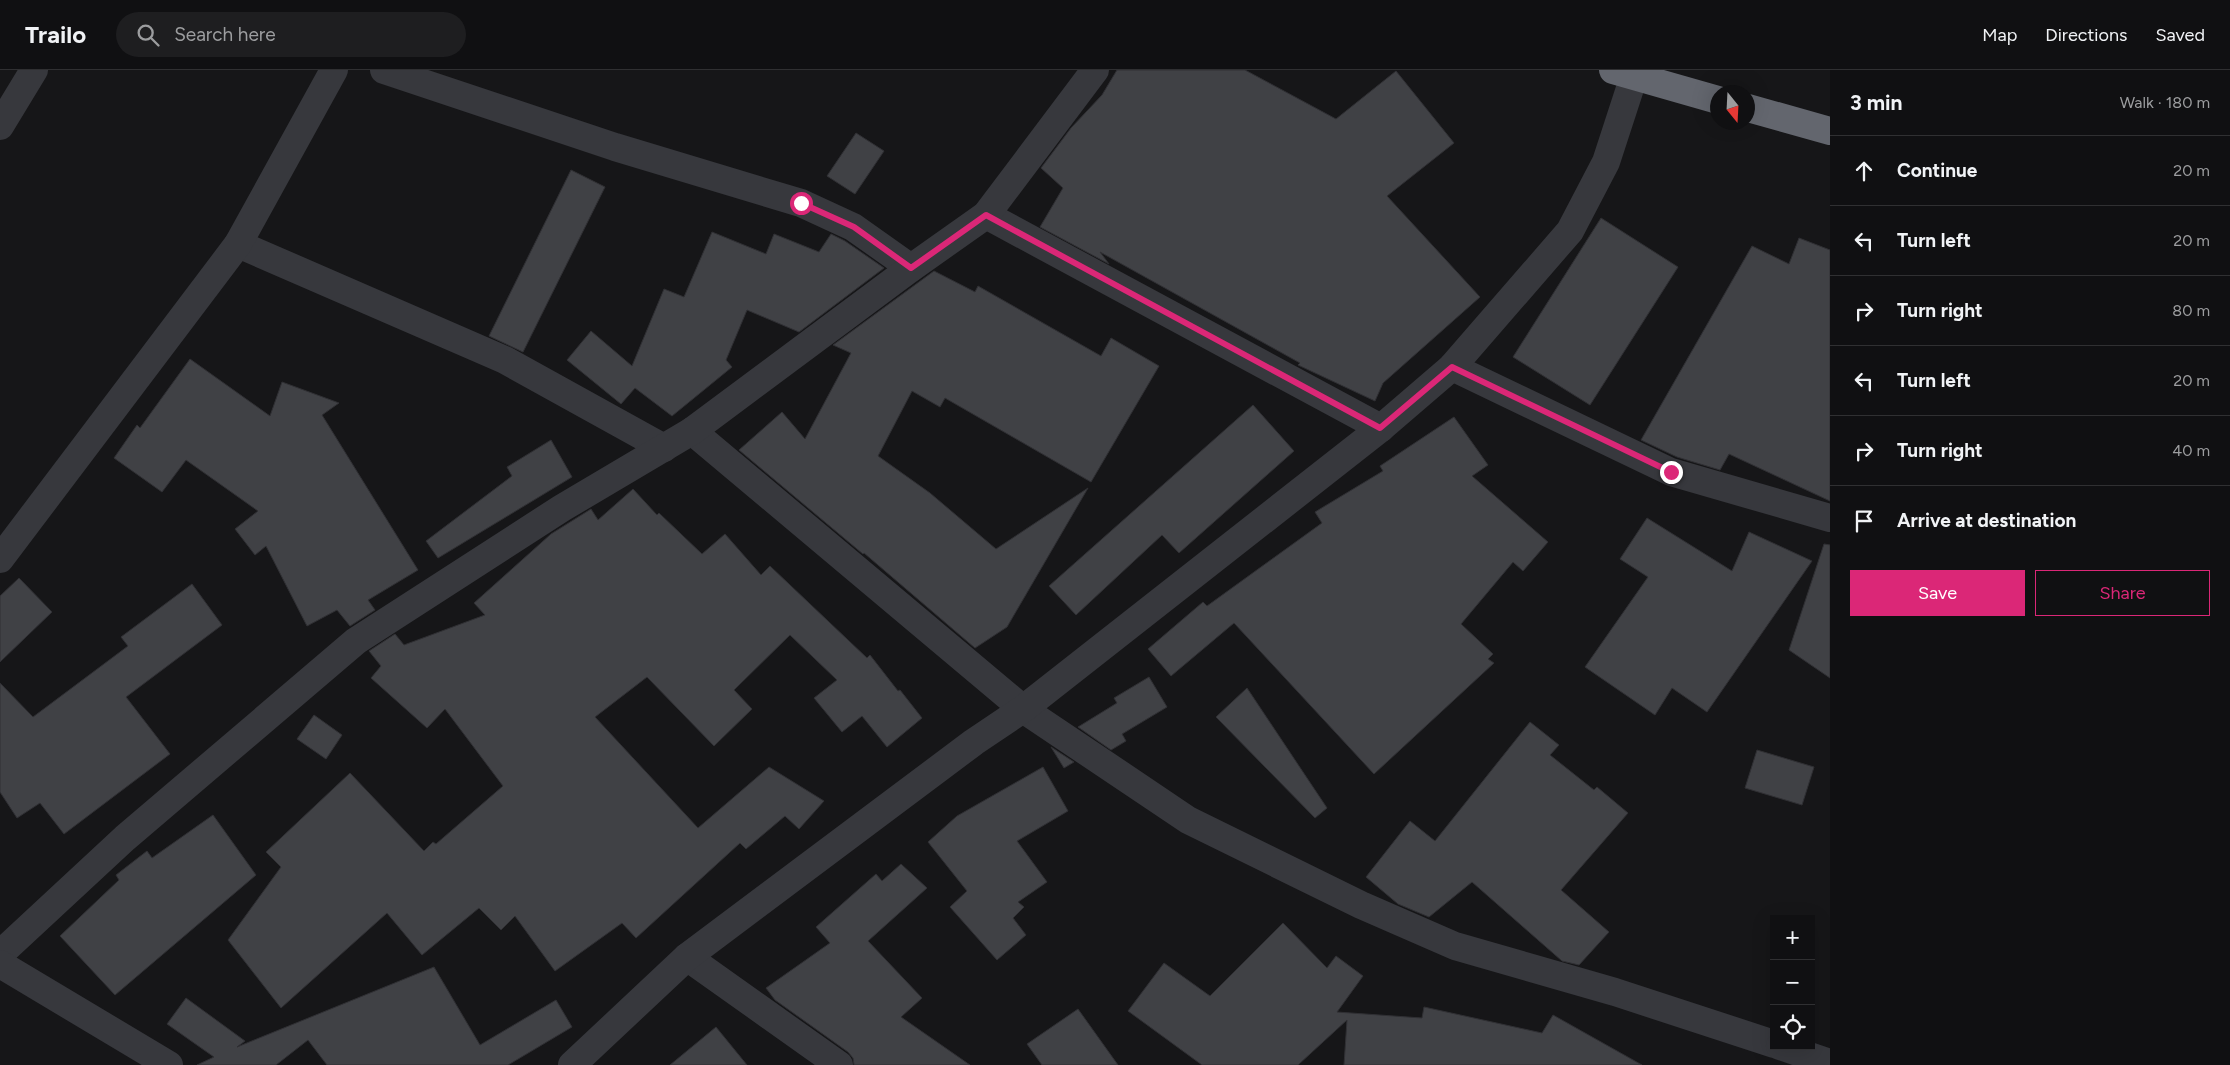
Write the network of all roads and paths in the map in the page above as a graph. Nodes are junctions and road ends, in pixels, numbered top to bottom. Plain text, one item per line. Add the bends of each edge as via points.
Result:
1 (34, 70) edge
2 (334, 70) edge
3 (384, 70) edge
4 (1095, 70) edge
5 (1628, 72) edge
6 (1710, 98) edge
7 (1755, 110) edge
8 (0, 126) edge
9 (1830, 131) edge
10 (986, 215) junction
11 (238, 244) junction
12 (911, 268) junction
13 (1452, 367) junction
14 (1380, 428) junction
15 (692, 431) junction
16 (664, 448) junction
17 (1830, 518) edge
18 (0, 559) edge
19 (1023, 709) junction
20 (0, 954) edge
21 (687, 957) junction
22 (0, 964) edge
23 (1770, 1043) edge
24 (1792, 1050) edge
25 (1830, 1063) edge
26 (169, 1065) edge
27 (572, 1065) edge
28 (839, 1065) edge

1 - 8 street
2 - 11 street
3 - 12 street via 615,147 801,203 854,227
4 - 10 street
5 - 6 highway
5 - 13 street via 1606,162 1570,231
7 - 9 highway
10 - 12 street
10 - 14 street
11 - 16 street via 505,360
11 - 18 street
12 - 15 street
13 - 14 street
13 - 17 street via 1671,472
14 - 19 street
15 - 16 street
15 - 19 street
16 - 20 street via 562,508 356,641 125,838
19 - 21 street via 974,742
19 - 23 street via 1188,820 1361,905 1455,946 1615,992
21 - 27 street
21 - 28 street
22 - 26 street
24 - 25 street

